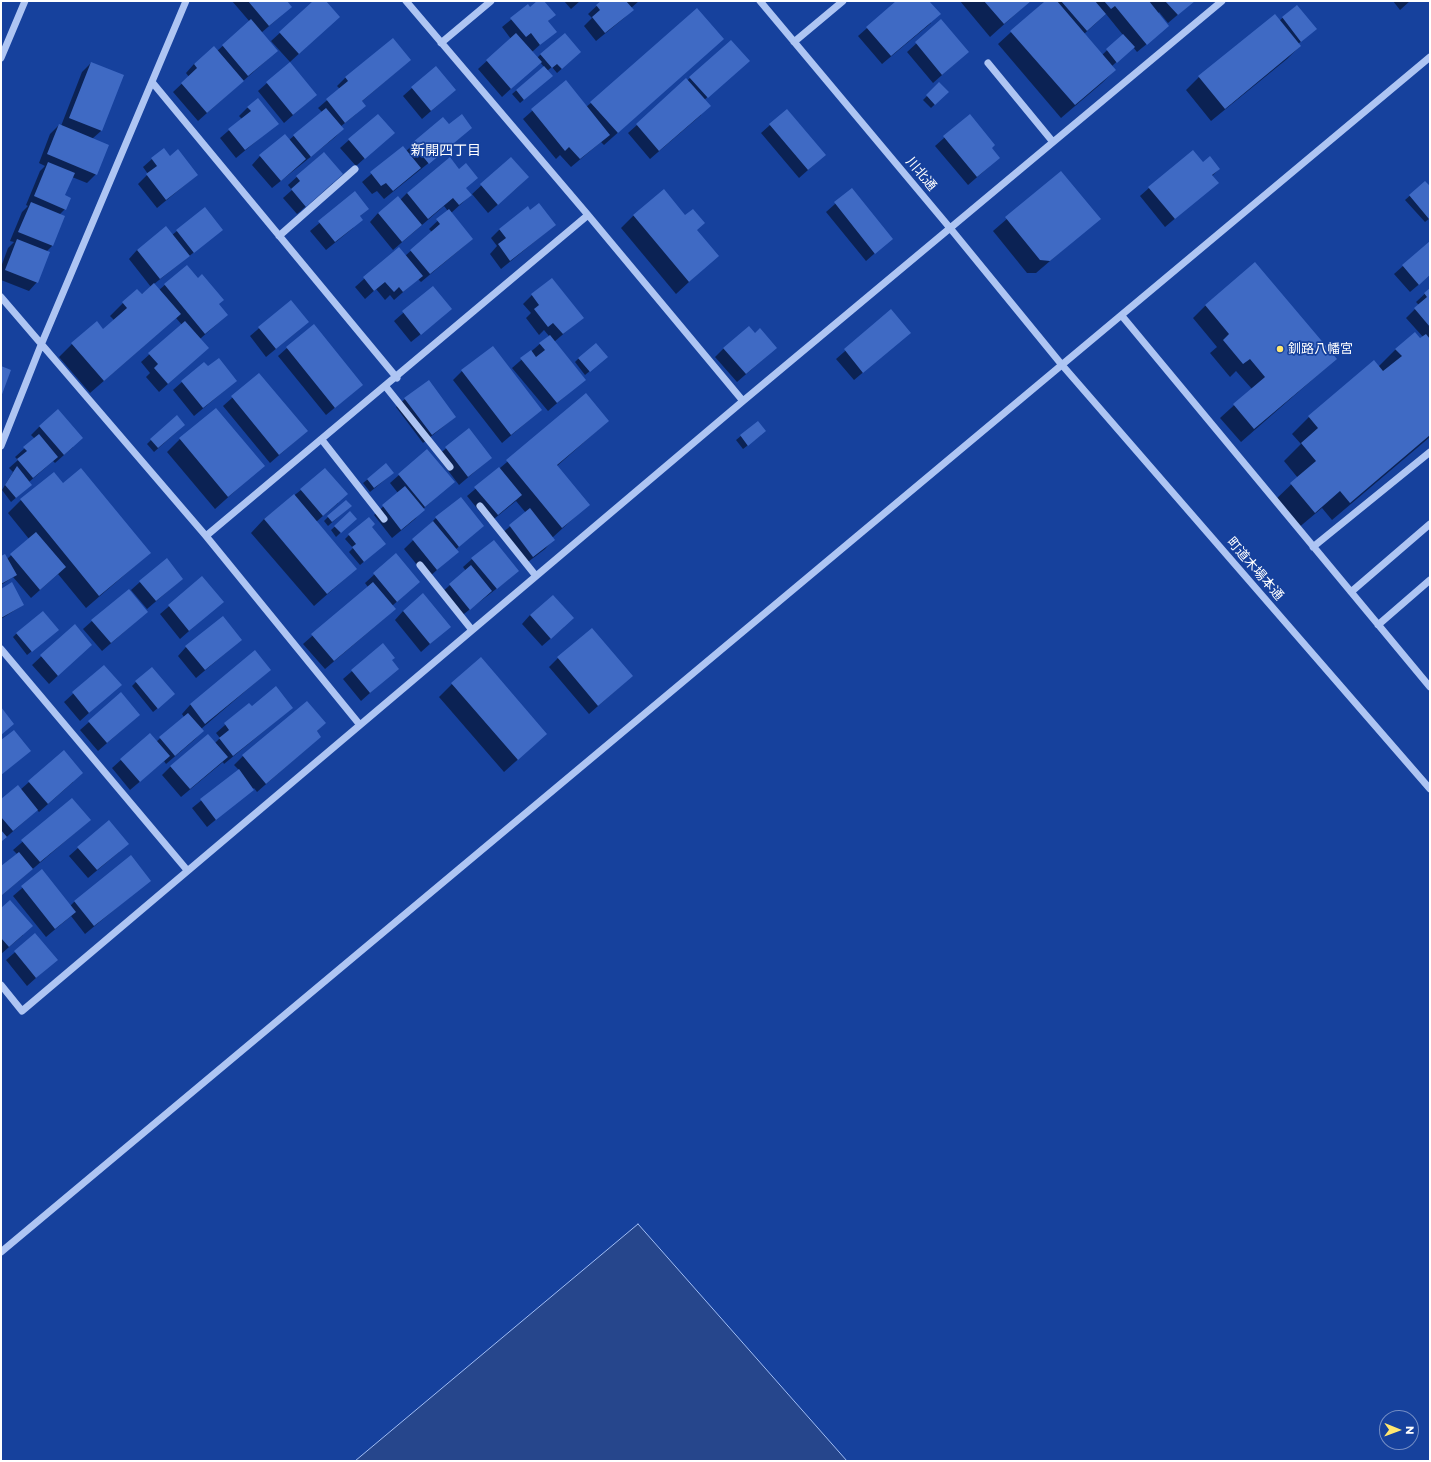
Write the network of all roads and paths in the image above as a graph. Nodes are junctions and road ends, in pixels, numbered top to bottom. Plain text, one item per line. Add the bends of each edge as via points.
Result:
1 (25, 1) edge
2 (186, 1) edge
3 (406, 1) edge
4 (491, 1) edge
5 (760, 1) edge
6 (843, 1) edge
7 (1222, 1) edge
8 (794, 42) junction
9 (441, 43) junction
10 (1430, 56) edge
11 (1, 58) edge
12 (988, 63) dead end
13 (152, 82) junction
14 (1053, 142) junction
15 (355, 169) dead end
16 (588, 215) junction
17 (950, 228) junction
18 (279, 236) junction
19 (1, 297) edge
20 (1122, 316) junction
21 (41, 345) junction
22 (1062, 365) junction
23 (397, 378) junction
24 (386, 387) junction
25 (743, 401) junction
26 (322, 440) junction
27 (1, 446) edge
28 (1430, 452) edge
29 (450, 467) dead end
30 (480, 506) dead end
31 (384, 519) dead end
32 (1430, 524) edge
33 (206, 536) junction
34 (1313, 547) junction
35 (420, 565) dead end
36 (536, 576) junction
37 (1430, 580) edge
38 (1351, 592) junction
39 (1378, 625) junction
40 (472, 630) junction
41 (1, 649) edge
42 (1430, 687) edge
43 (360, 725) junction
44 (1430, 789) edge
45 (187, 870) junction
46 (1, 986) edge
47 (1, 1252) edge

1 - 11 street
2 - 13 street
3 - 9 street
4 - 9 street
5 - 8 street, 川北通
6 - 8 street
7 - 14 street
8 - 17 street, 川北通
9 - 16 street
10 - 20 street
12 - 14 street
13 - 18 street
13 - 21 street
14 - 17 street
15 - 18 street
16 - 23 street
16 - 25 street
17 - 22 street, 川北通
17 - 25 street
18 - 23 street
19 - 21 street
20 - 22 street
20 - 34 street
21 - 27 street
21 - 33 street
22 - 44 street, 町道木場本通
22 - 47 street
23 - 24 street
24 - 26 street
24 - 29 street
25 - 36 street
26 - 31 street
26 - 33 street
28 - 34 street
30 - 36 street
32 - 38 street
33 - 43 street
34 - 38 street
35 - 40 street
36 - 40 street
37 - 39 street
38 - 39 street
39 - 42 street
40 - 43 street
41 - 45 street
43 - 45 street
45 - 46 street via 22,1011

